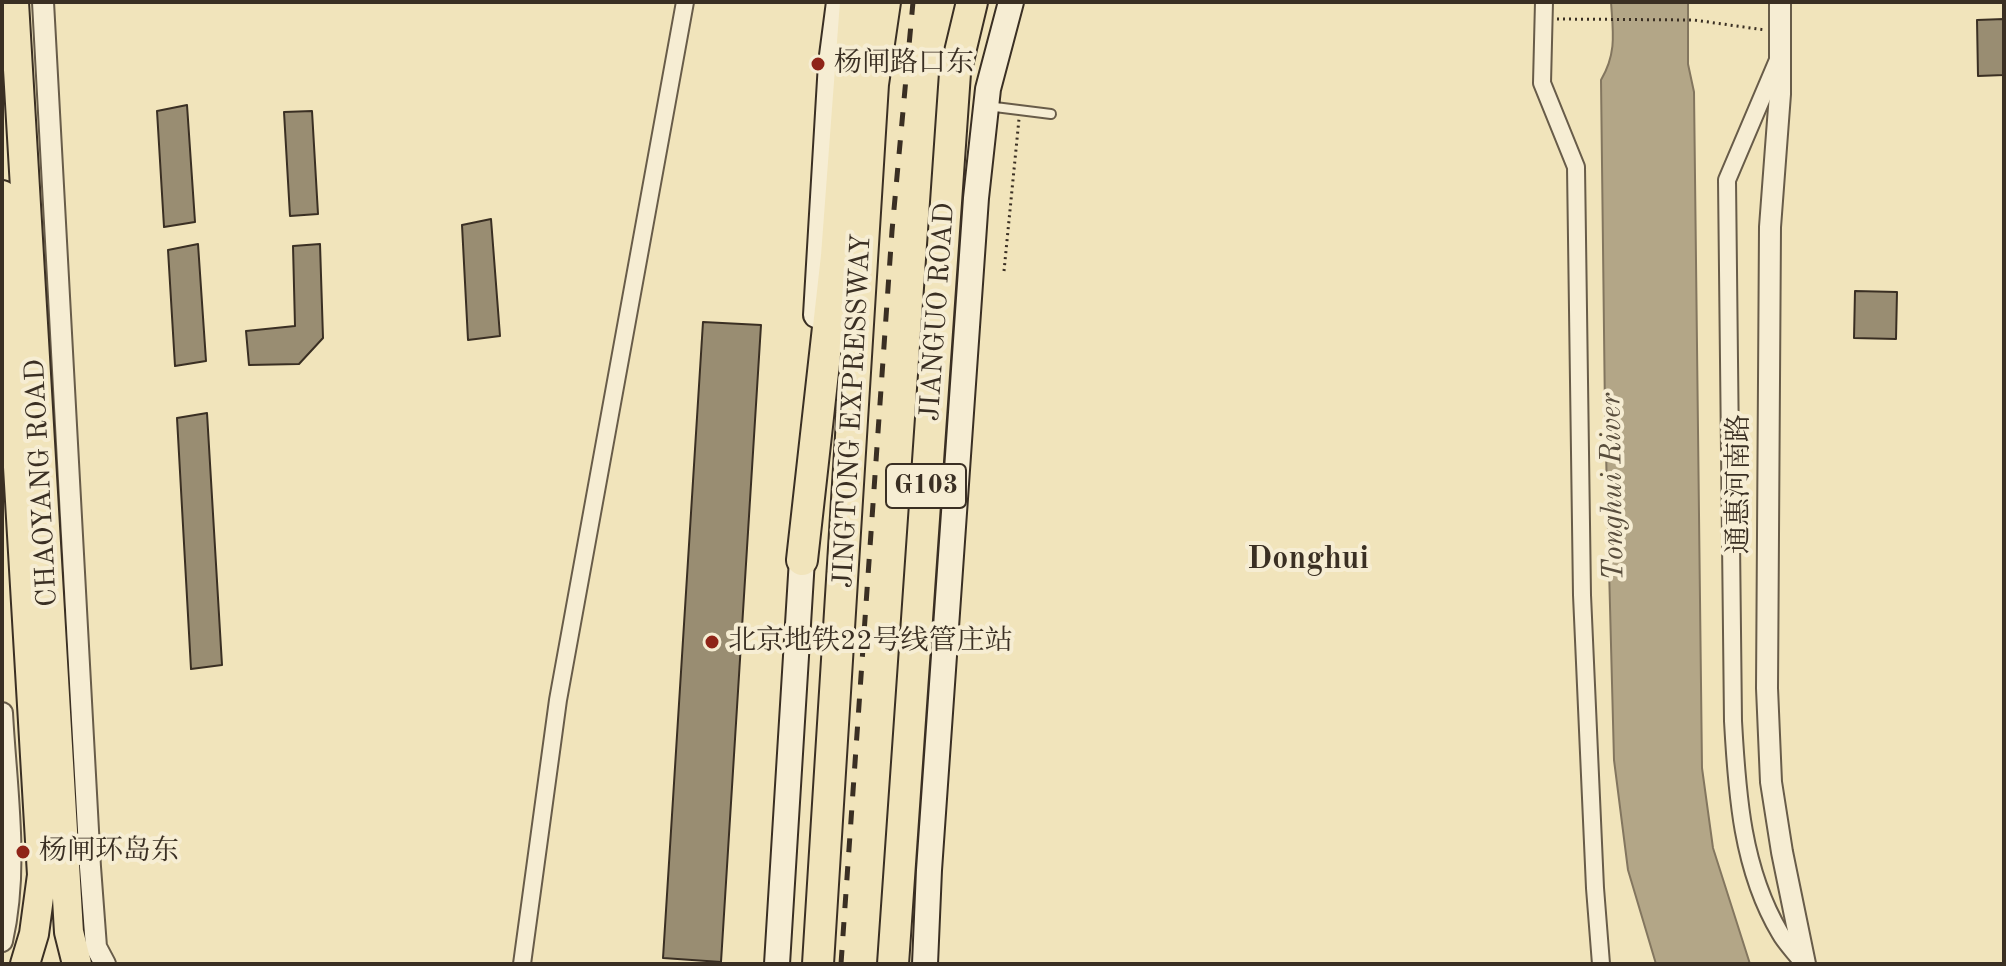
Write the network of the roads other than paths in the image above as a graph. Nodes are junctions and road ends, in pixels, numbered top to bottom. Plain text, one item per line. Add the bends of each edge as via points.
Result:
1 (14, 2) edge
2 (43, 2) edge
3 (685, 2) edge
4 (839, 2) edge
5 (855, 2) edge
6 (878, 2) edge
7 (885, 2) edge
8 (963, 2) edge
9 (972, 2) edge
10 (1011, 2) edge
11 (1544, 2) edge
12 (1780, 2) edge
13 (21, 49) edge
14 (1780, 54) junction
15 (955, 73) junction
16 (873, 84) junction
17 (987, 106) junction
18 (1051, 114) dead end
19 (2, 195) edge
20 (802, 560) junction
21 (2, 713) edge
22 (2, 941) edge
23 (25, 964) edge
24 (77, 964) edge
25 (105, 964) edge
26 (522, 964) edge
27 (777, 964) edge
28 (818, 964) edge
29 (893, 964) edge
30 (925, 964) edge
31 (1601, 964) edge
32 (1805, 964) edge

1 - 13 highway, CHAOYANG ROAD
2 - 13 street
3 - 26 street via 558,700
4 - 20 main road
5 - 20 highway via 836,256
6 - 16 highway
7 - 16 highway, JINGTONG EXPRESSWAY / G103
8 - 15 highway
9 - 15 highway, G103
10 - 17 main road, JIANGUO ROAD
11 - 31 street via 1542,83 1576,167 1582,595
12 - 14 street, 通惠河南路
13 - 24 highway, CHAOYANG ROAD via 69,932
13 - 25 street via 96,947
14 - 32 street, 通惠河南路 via 1770,227 1768,718 1771,782
14 - 32 street via 1727,180 1733,721 1737,788 1753,870 1781,934
15 - 29 highway, G103
16 - 28 highway, JINGTONG EXPRESSWAY / G103
17 - 18 lane
17 - 30 main road, JIANGUO ROAD via 976,198
19 - 23 highway, CHAOYANG ROAD via 42,875
20 - 27 main road
21 - 22 street via 11,870

